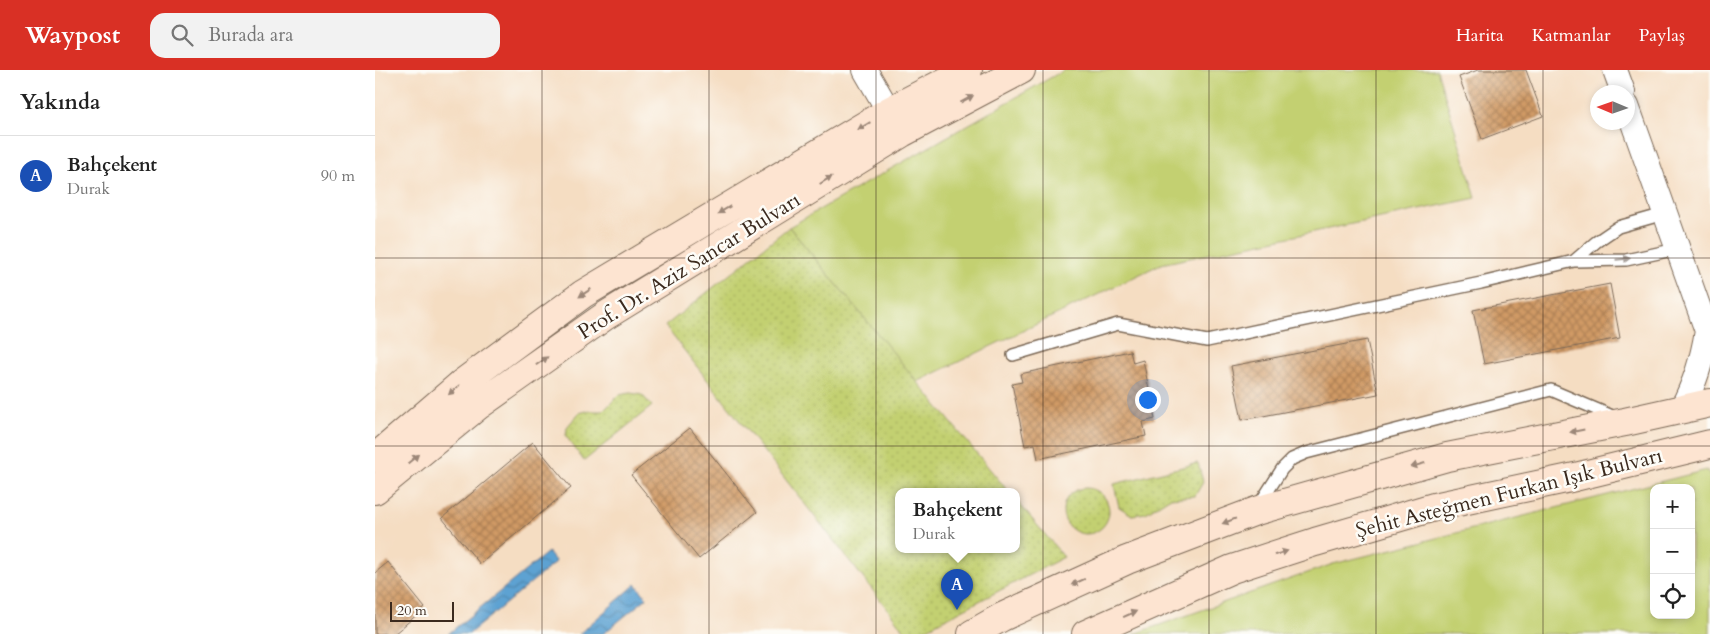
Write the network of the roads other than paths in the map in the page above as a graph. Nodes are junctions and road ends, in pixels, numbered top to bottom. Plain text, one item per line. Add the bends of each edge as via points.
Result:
1 (865, 70) edge
2 (968, 70) edge
3 (1021, 70) edge
4 (1615, 70) edge
5 (1620, 85) edge
6 (895, 122) junction
7 (1635, 129) edge
8 (1664, 214) junction
9 (1677, 249) junction
10 (1574, 261) junction
11 (1709, 333) edge
12 (1013, 355) dead end
13 (1710, 403) edge
14 (1681, 410) junction
15 (1625, 422) junction
16 (1710, 444) edge
17 (375, 458) edge
18 (375, 490) edge
19 (1256, 511) junction
20 (972, 634) edge
21 (1086, 634) edge

1 - 6 street
2 - 6 street, Prof. Dr. Aziz Sancar Bulvarı
6 -> 3 street, Prof. Dr. Aziz Sancar Bulvarı
4 - 5 street
6 -> 17 street, Prof. Dr. Aziz Sancar Bulvarı via 583,294 461,384
18 -> 6 street, Prof. Dr. Aziz Sancar Bulvarı via 479,404
7 - 8 street
8 - 9 street
8 - 10 lane via 1618,227
10 -> 9 lane via 1626,260
9 - 11 street
10 - 12 lane via 1207,341 1118,324
11 - 14 street via 1700,369
13 - 14 street, Şehit Asteğmen Furkan Işık Bulvarı
14 - 15 street, Şehit Asteğmen Furkan Işık Bulvarı
15 -> 19 street, Şehit Asteğmen Furkan Işık Bulvarı via 1447,456
15 - 19 lane via 1551,390 1306,453 1292,459 1282,470
21 -> 16 street, Şehit Asteğmen Furkan Işık Bulvarı via 1232,569 1315,542 1434,507
19 -> 20 street, Şehit Asteğmen Furkan Işık Bulvarı via 1127,560

